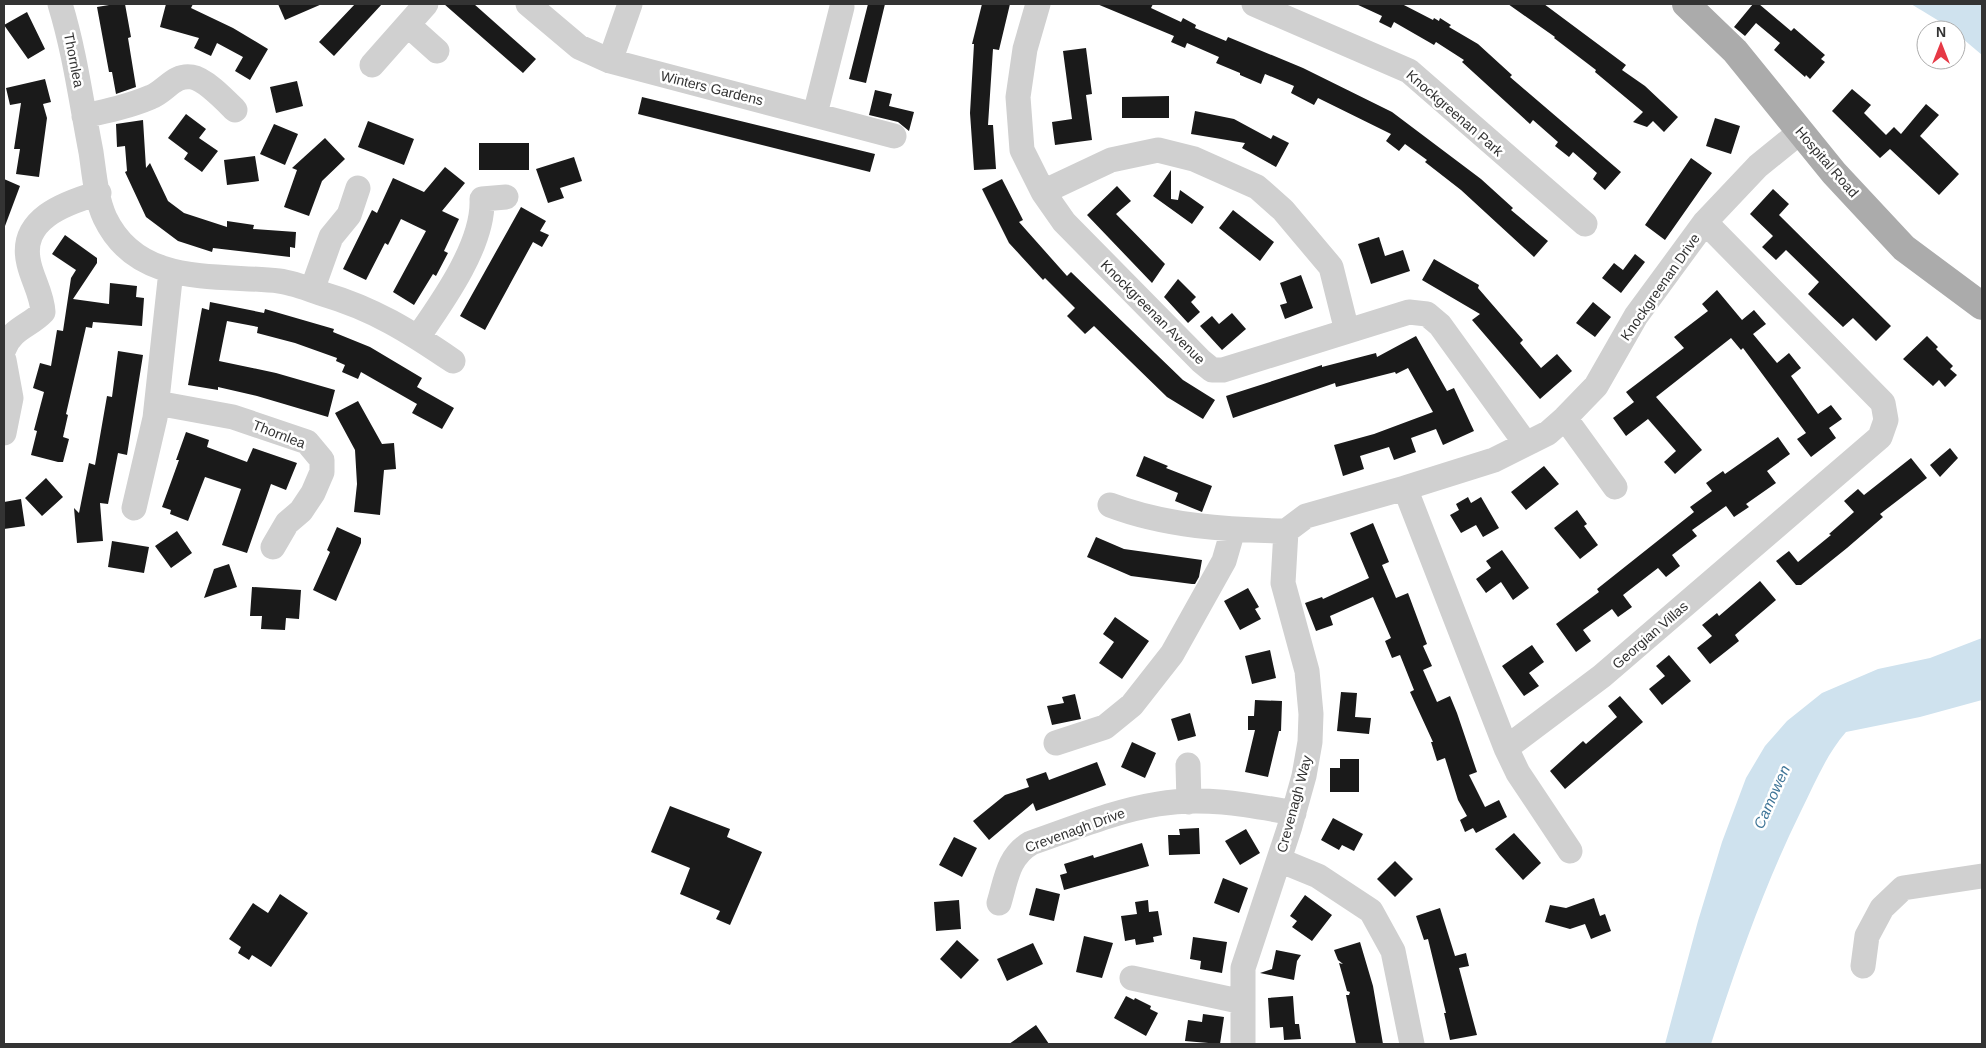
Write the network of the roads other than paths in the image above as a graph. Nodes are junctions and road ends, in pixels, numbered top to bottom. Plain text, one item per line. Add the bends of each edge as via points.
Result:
1 (60, 4) edge
2 (426, 4) edge
3 (528, 4) edge
4 (630, 4) edge
5 (1038, 4) edge
6 (1254, 4) edge
7 (1686, 4) edge
8 (842, 7) dead end
9 (408, 25) junction
10 (436, 51) dead end
11 (610, 61) junction
12 (372, 65) dead end
13 (235, 110) dead end
14 (815, 114) junction
15 (84, 116) junction
16 (1800, 132) junction
17 (894, 136) dead end
18 (358, 188) dead end
19 (1042, 192) junction
20 (99, 193) junction
21 (506, 197) dead end
22 (1705, 222) junction
23 (1585, 224) dead end
24 (171, 271) junction
25 (312, 290) junction
26 (1982, 306) edge
27 (1347, 331) junction
28 (418, 337) junction
29 (4, 348) edge
30 (4, 360) edge
31 (453, 361) dead end
32 (157, 403) junction
33 (1564, 418) junction
34 (4, 433) edge
35 (1526, 444) junction
36 (1615, 486) dead end
37 (1405, 488) junction
38 (1110, 505) dead end
39 (134, 508) dead end
40 (1233, 530) junction
41 (1286, 532) junction
42 (272, 547) dead end
43 (1056, 743) dead end
44 (1506, 748) junction
45 (1188, 765) dead end
46 (1189, 802) junction
47 (1294, 813) junction
48 (1570, 851) dead end
49 (1279, 860) junction
50 (1982, 876) edge
51 (999, 904) dead end
52 (1863, 966) dead end
53 (1132, 978) dead end
54 (1243, 1002) junction
55 (1243, 1044) edge
56 (1412, 1044) edge

1 - 15 street, Thornlea via 73,44
2 - 9 street
3 - 11 street, Winters Gardens via 579,47
4 - 11 street
5 - 19 street, Knockgreenan Avenue via 1025,50 1018,97 1022,150
6 - 23 street, Knockgreenan Park via 1409,71
7 - 16 main road, Hospital Road via 1735,51
8 - 14 street
9 - 10 street
9 - 12 street
11 - 14 street, Winters Gardens
13 - 15 street via 209,86 192,77 175,79 153,96
14 - 17 street, Winters Gardens
15 - 20 street, Thornlea
16 - 22 street, Knockgreenan Drive via 1758,166
16 - 26 main road, Hospital Road via 1904,248
18 - 25 street via 350,215 331,237
19 - 27 street, Knockgreenan Avenue via 1064,222 1212,370 1223,370
19 - 27 street via 1111,160 1158,150 1194,159 1257,187 1283,210 1331,267
20 - 24 street, Thornlea via 104,217 119,242 152,265
20 - 29 street via 54,210 38,222 29,236 29,264 42,299 43,312 33,323 14,331
21 - 28 street via 482,199 470,251
22 - 33 street, Knockgreenan Drive via 1636,316 1596,386
22 - 44 street, Georgian Villas via 1883,403 1886,420 1880,437 1602,676
24 - 25 street, Thornlea via 185,275 282,281
24 - 32 street
25 - 28 street, Thornlea via 363,307
27 - 35 street, Knockgreenan Avenue via 1409,312 1427,314 1440,325
28 - 31 street, Thornlea
30 - 34 street via 11,398
32 - 39 street
32 - 42 street, Thornlea via 233,417 307,442 316,450 322,460 322,472 313,493 287,523
33 - 35 street, Knockgreenan Drive via 1548,432
33 - 36 street
35 - 37 street via 1494,460
37 - 41 street via 1306,516
37 - 44 street
38 - 40 street via 1130,513
40 - 41 street
40 - 43 street via 1224,561 1172,654 1132,705 1105,727
41 - 47 street, Crevenagh Way via 1283,583 1307,671 1311,714 1305,767
44 - 48 street via 1518,773
45 - 46 street
46 - 47 street, Crevenagh Drive via 1239,803
46 - 51 street, Crevenagh Drive via 1120,812 1031,843 1020,850 1009,865
47 - 49 street, Crevenagh Way
49 - 54 street, Crevenagh Way via 1243,968
49 - 56 street via 1318,876 1371,911 1393,951
50 - 52 street via 1903,888 1882,908 1867,936
53 - 54 street
54 - 55 street, Crevenagh Way

